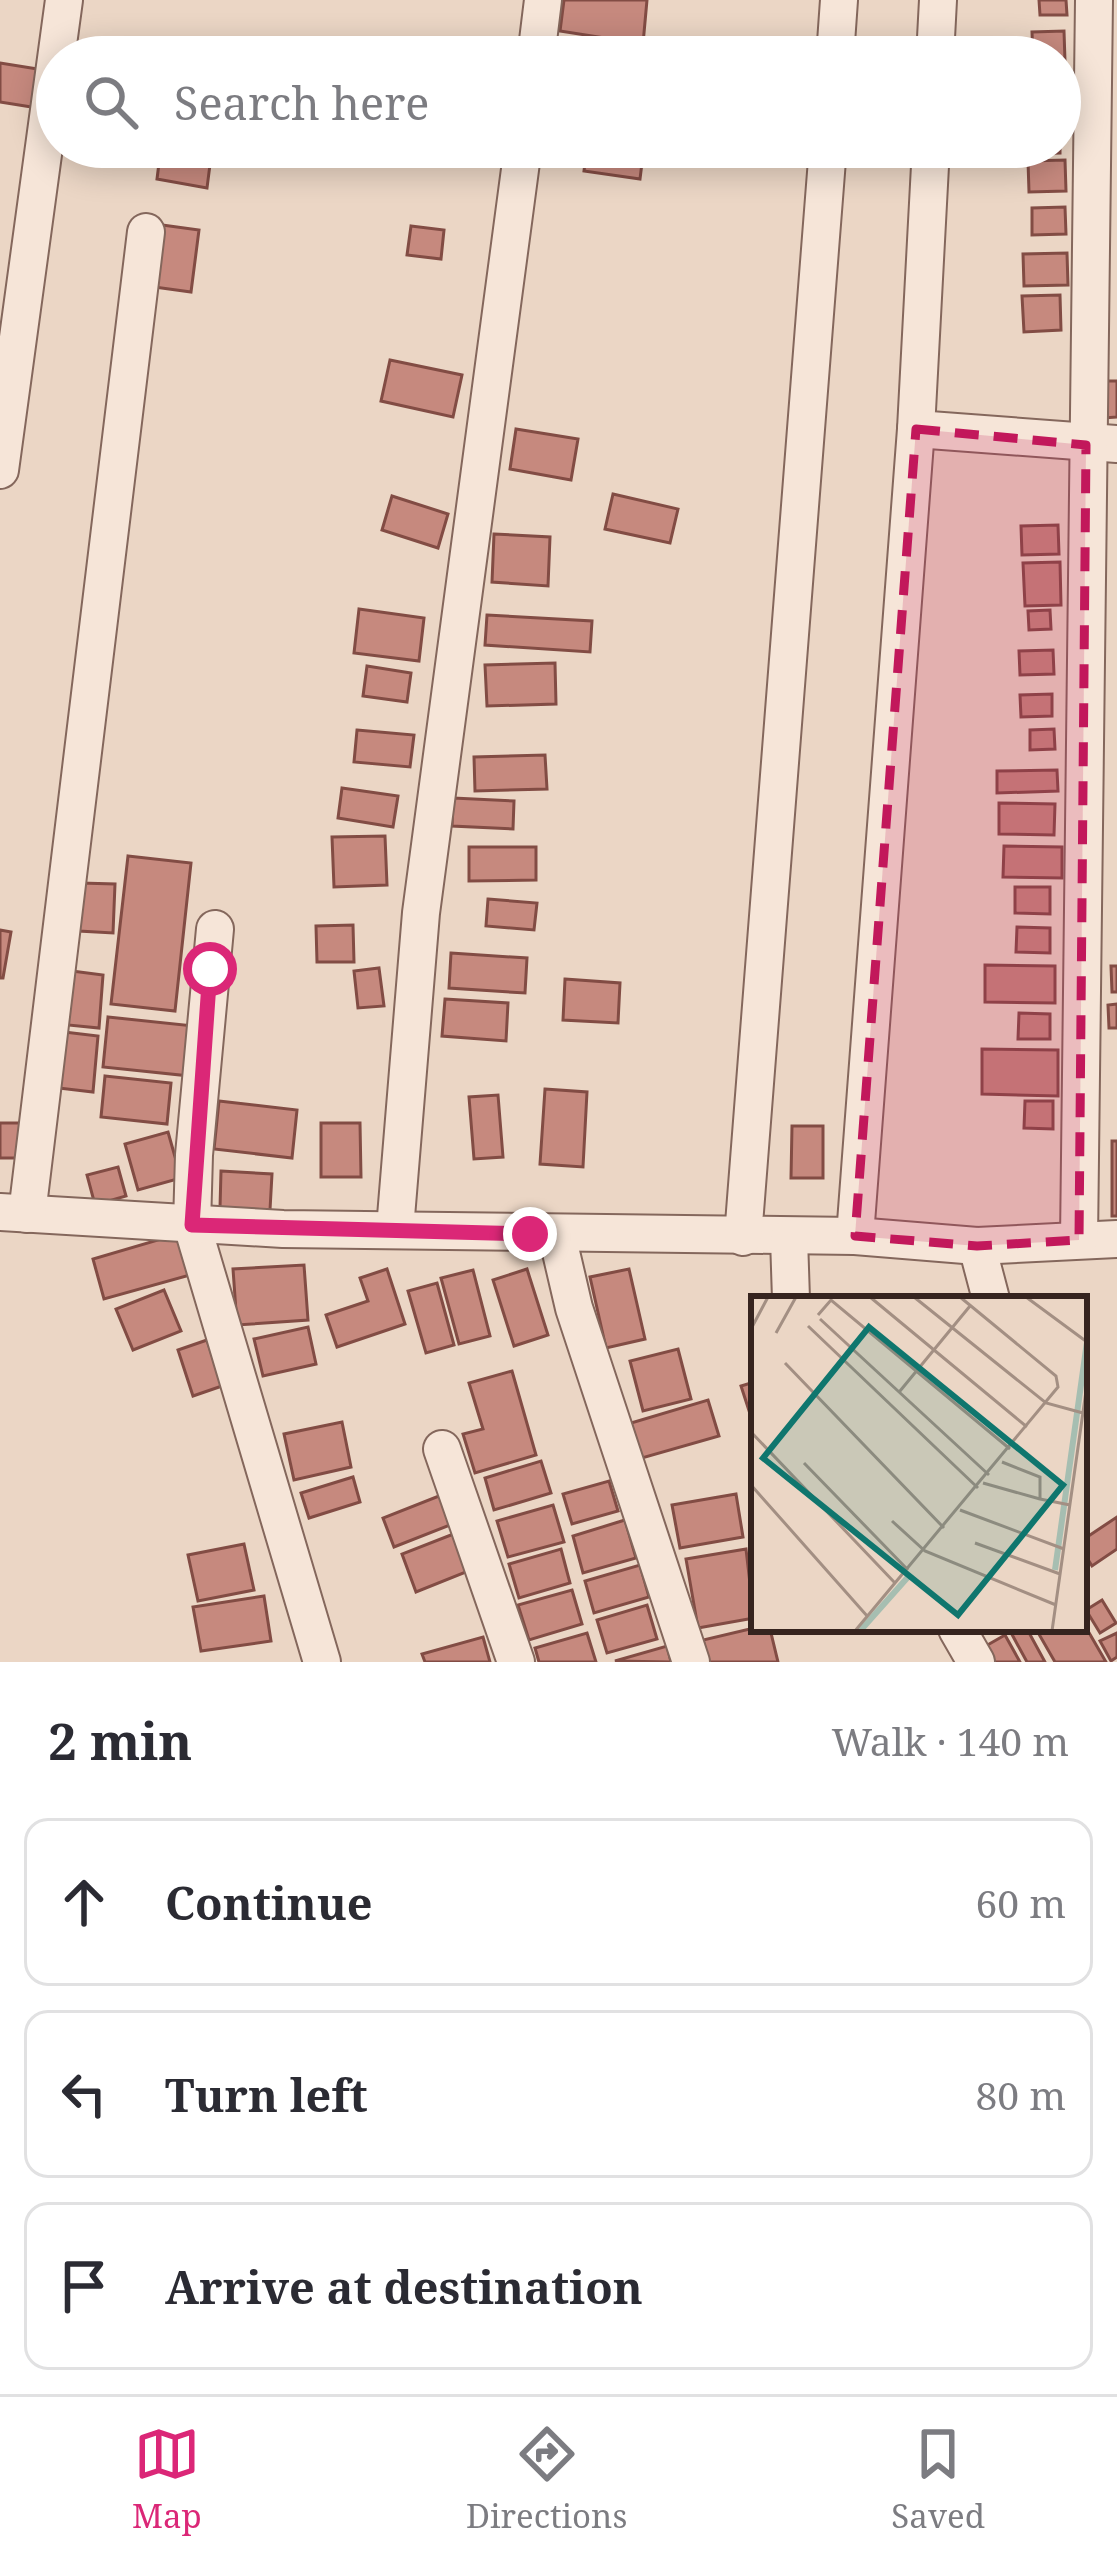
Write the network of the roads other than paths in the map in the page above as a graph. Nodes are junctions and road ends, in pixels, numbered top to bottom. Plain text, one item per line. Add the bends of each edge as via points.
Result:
1 (64, 0) edge
2 (543, 0) edge
3 (839, 0) edge
4 (938, 0) edge
5 (1094, 0) edge
6 (59, 36) edge
7 (539, 36) edge
8 (836, 36) edge
9 (936, 36) edge
10 (41, 168) edge
11 (520, 168) edge
12 (826, 168) edge
13 (930, 168) edge
14 (146, 232) dead end
15 (916, 429) junction
16 (1101, 445) edge
17 (0, 470) edge
18 (215, 929) dead end
19 (13, 1213) edge
20 (192, 1225) junction
21 (395, 1229) junction
22 (556, 1234) junction
23 (855, 1236) junction
24 (743, 1237) junction
25 (789, 1238) junction
26 (1117, 1239) edge
27 (1079, 1240) junction
28 (977, 1246) junction
29 (791, 1296) edge
30 (991, 1296) edge
31 (442, 1449) dead end
32 (959, 1632) edge
33 (322, 1662) edge
34 (516, 1662) edge
35 (692, 1662) edge
36 (976, 1662) edge

1 - 6 street
2 - 7 street
3 - 8 street
4 - 9 street
5 - 16 street
10 - 17 street
11 - 21 street via 421,913
12 - 24 street
13 - 15 street
14 - 19 street
15 - 16 street
15 - 23 street
16 - 27 street
18 - 20 street
19 - 20 street
20 - 21 street
20 - 33 street
21 - 22 street
22 - 24 street
22 - 35 street
23 - 25 street
23 - 28 street
24 - 25 street
25 - 29 street
26 - 27 street
27 - 28 street
28 - 30 street
31 - 34 street
32 - 36 street

